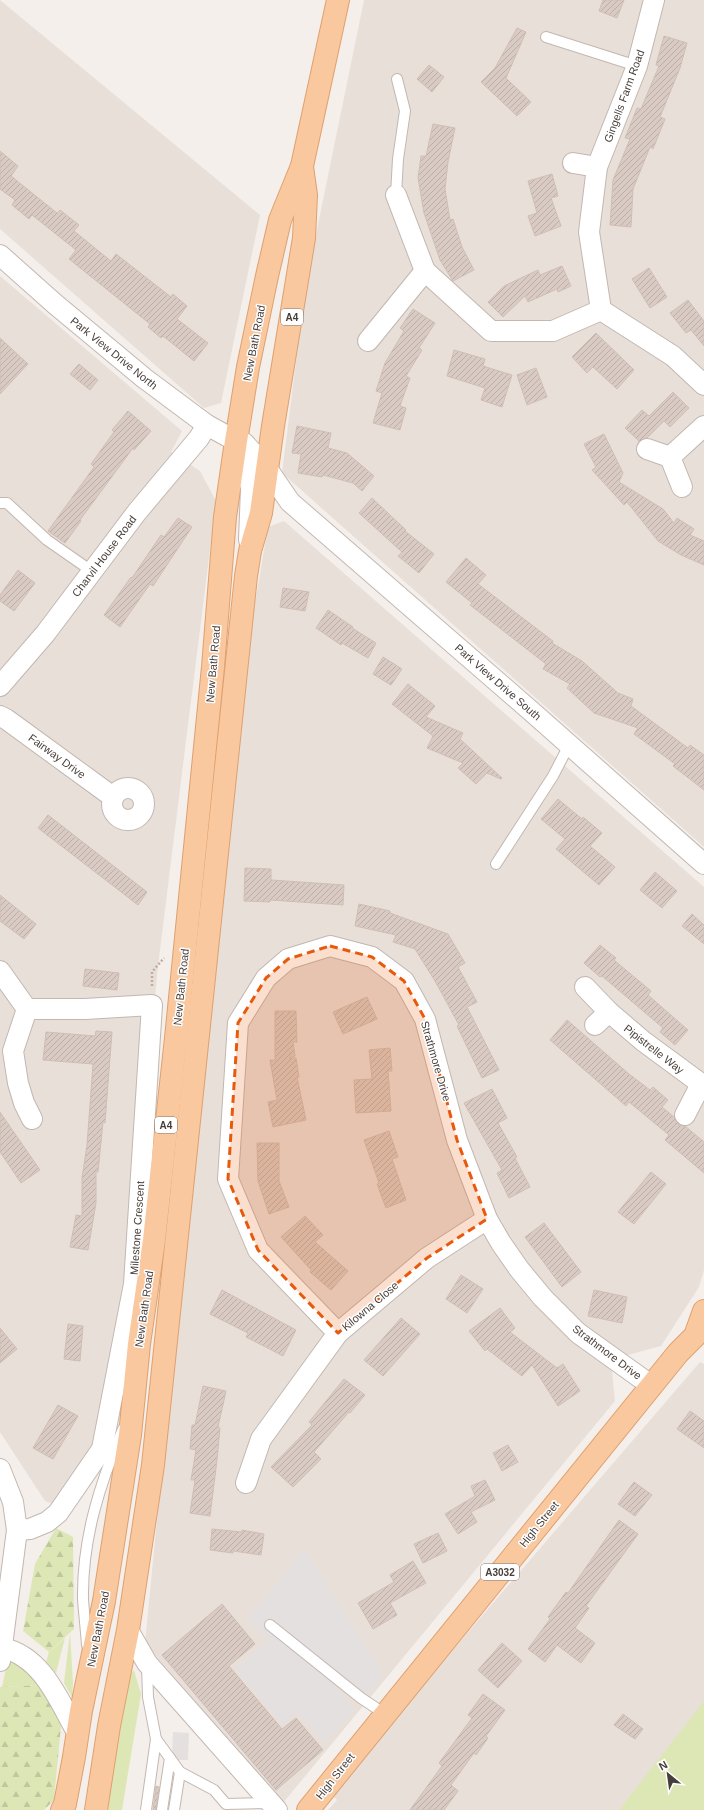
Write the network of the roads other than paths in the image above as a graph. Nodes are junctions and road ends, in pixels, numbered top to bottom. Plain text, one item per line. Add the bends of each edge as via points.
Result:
1 (338, 0) edge
2 (654, 0) edge
3 (546, 37) dead end
4 (637, 66) junction
5 (398, 80) dead end
6 (573, 162) dead end
7 (302, 166) junction
8 (597, 168) junction
9 (396, 195) joint
10 (0, 255) edge
11 (425, 271) junction
12 (601, 310) junction
13 (368, 341) dead end
14 (704, 385) edge
15 (207, 425) junction
16 (704, 426) edge
17 (236, 441) junction
18 (647, 449) dead end
19 (670, 457) junction
20 (266, 467) junction
21 (682, 487) dead end
22 (290, 502) junction
23 (0, 503) edge
24 (261, 513) junction
25 (250, 551) junction
26 (93, 572) junction
27 (0, 686) edge
28 (0, 716) edge
29 (569, 746) junction
30 (113, 797) dead end
31 (496, 864) dead end
32 (704, 864) edge
33 (0, 971) edge
34 (585, 987) dead end
35 (27, 1009) junction
36 (702, 1085) edge
37 (684, 1115) dead end
38 (32, 1119) dead end
39 (488, 1219) junction
40 (704, 1311) edge
41 (338, 1333) junction
42 (700, 1339) edge
43 (652, 1386) junction
44 (0, 1469) edge
45 (246, 1483) dead end
46 (16, 1530) junction
47 (270, 1625) dead end
48 (128, 1630) junction
49 (1, 1654) edge
50 (147, 1663) junction
51 (385, 1714) junction
52 (78, 1734) junction
53 (156, 1739) junction
54 (170, 1758) junction
55 (180, 1772) junction
56 (273, 1806) edge
57 (62, 1810) edge
58 (96, 1810) edge
59 (146, 1810) edge
60 (162, 1810) edge
61 (174, 1810) edge
62 (308, 1810) edge

1 - 7 main road, New Bath Road / A4
2 - 4 street, Gingells Farm Road
3 - 4 lane
4 - 8 street, Gingells Farm Road
5 - 9 lane via 406,111 398,159
6 - 8 street
7 - 17 main road, New Bath Road / A4 via 280,220 248,367
7 - 20 main road, New Bath Road / A4 via 306,195 304,238
8 - 12 street, Gingells Farm Road via 589,232
9 - 11 street
10 - 15 street, Park View Drive North via 138,373
11 - 12 street via 492,331 553,331
11 - 13 street
12 - 14 street via 673,356
15 - 17 street, Park View Drive North
15 - 26 street, Charvil House Road via 200,438 137,512
16 - 19 street
17 - 20 street, Park View Drive South via 244,443
17 - 25 street via 245,462 251,488 248,528
17 - 52 main road, New Bath Road / A4 via 225,517 214,667 154,1240 115,1536
18 - 19 street
19 - 21 street
20 - 22 street, Park View Drive South
20 - 24 main road, New Bath Road / A4
22 - 24 street via 275,505
22 - 29 street, Park View Drive South
23 - 26 lane via 7,503 47,540
24 - 25 main road, New Bath Road / A4
25 - 48 main road, New Bath Road / A4 via 153,1465
26 - 27 street, Charvil House Road
28 - 30 street, Fairway Drive
29 - 31 lane via 553,776
29 - 32 street, Park View Drive South
33 - 35 street
34 - 36 street, Pipistrelle Way via 602,1019 643,1042
35 - 38 street via 13,1051 18,1083 24,1104
35 - 46 street, Milestone Crescent via 152,1005 134,1284 102,1449 58,1513 47,1522 30,1529
36 - 37 street, Pipistrelle Way
39 - 41 street, Kilowna Close via 427,1258
39 - 41 street, Strathmore Drive via 457,1140 425,1019 404,981 372,957 330,946 288,959 266,978 238,1023 228,1179 258,1250
39 - 43 street, Strathmore Drive via 501,1244 543,1298 578,1333
40 - 42 main road, High Street / A3032
41 - 45 street, Kilowna Close via 261,1439
42 - 43 main road, High Street / A3032 via 678,1353
43 - 51 main road, High Street / A3032
44 - 46 street via 13,1502
46 - 49 street
47 - 51 lane via 361,1698
48 - 50 street
48 - 58 main road, New Bath Road / A4
49 - 52 street via 15,1651 38,1669 52,1685
50 - 53 lane via 148,1697
50 - 56 street
51 - 62 main road, High Street / A3032
52 - 57 main road, New Bath Road / A4
53 - 54 lane
53 - 59 lane
54 - 55 lane
54 - 60 lane
55 - 56 lane via 214,1790 226,1804
55 - 61 lane

